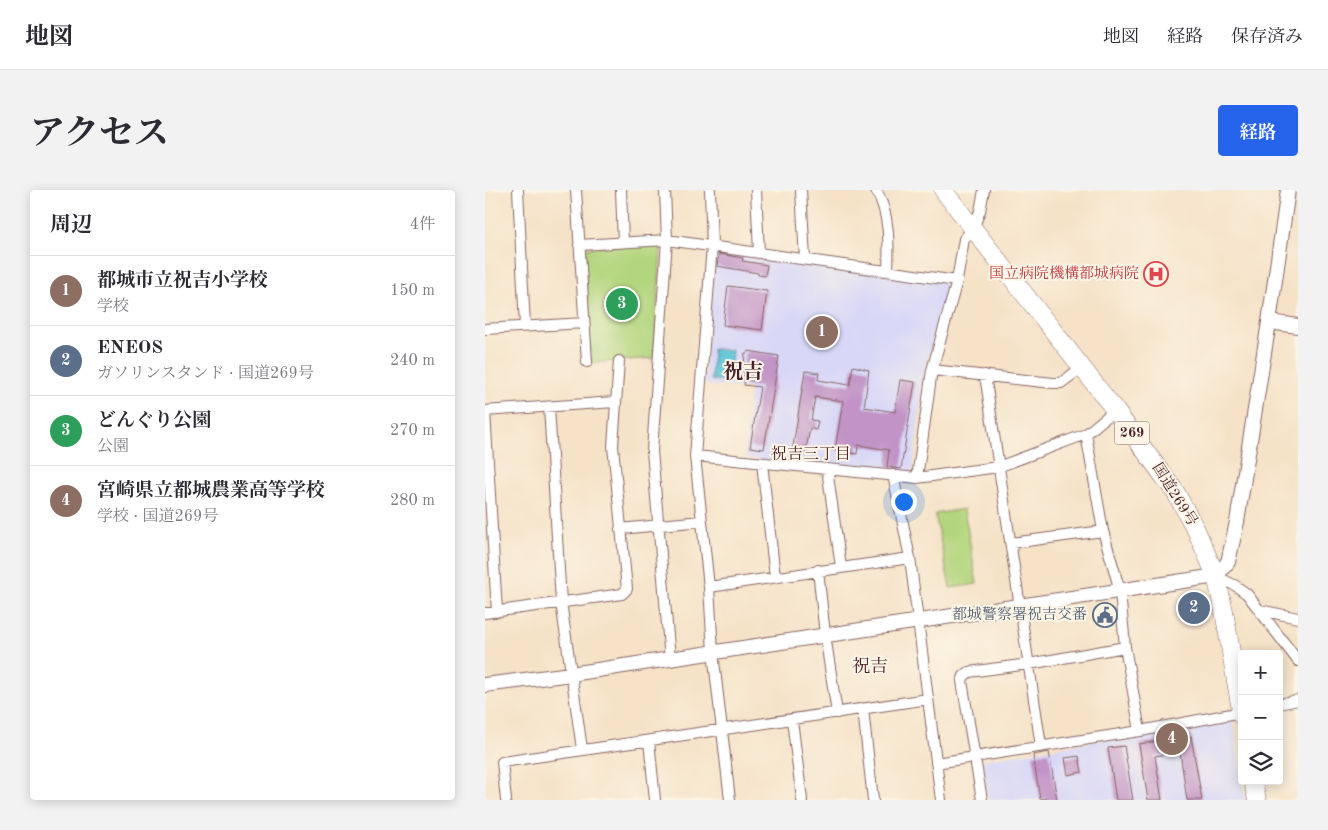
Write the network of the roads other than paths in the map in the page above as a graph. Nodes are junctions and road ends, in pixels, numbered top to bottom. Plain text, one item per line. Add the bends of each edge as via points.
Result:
1 (518, 190) edge
2 (576, 190) edge
3 (621, 190) edge
4 (665, 190) edge
5 (710, 190) edge
6 (756, 190) edge
7 (801, 190) edge
8 (876, 190) edge
9 (943, 190) edge
10 (984, 190) edge
11 (1288, 190) edge
12 (973, 229) junction
13 (667, 240) junction
14 (623, 242) junction
15 (579, 245) junction
16 (712, 246) junction
17 (759, 252) junction
18 (805, 259) junction
19 (888, 271) junction
20 (957, 280) junction
21 (584, 322) junction
22 (1269, 322) junction
23 (525, 326) junction
24 (1298, 326) edge
25 (485, 329) edge
26 (587, 362) dead end
27 (619, 362) dead end
28 (1081, 368) junction
29 (932, 370) junction
30 (985, 375) junction
31 (615, 402) junction
32 (549, 407) junction
33 (1115, 410) junction
34 (485, 411) edge
35 (1086, 434) junction
36 (695, 456) junction
37 (762, 464) junction
38 (998, 467) junction
39 (827, 469) junction
40 (893, 475) junction
41 (917, 478) junction
42 (701, 521) junction
43 (659, 525) junction
44 (488, 526) edge
45 (620, 529) junction
46 (1103, 531) junction
47 (1011, 543) junction
48 (910, 558) junction
49 (841, 567) junction
50 (818, 570) junction
51 (775, 576) junction
52 (1216, 576) junction
53 (709, 587) junction
54 (1120, 592) junction
55 (561, 602) junction
56 (1020, 606) junction
57 (1260, 610) junction
58 (497, 612) junction
59 (485, 613) edge
60 (1298, 618) edge
61 (918, 622) junction
62 (825, 635) junction
63 (1125, 647) junction
64 (713, 652) junction
65 (670, 659) junction
66 (1298, 661) edge
67 (1029, 664) junction
68 (571, 674) junction
69 (485, 685) edge
70 (1239, 695) edge
71 (928, 699) junction
72 (1298, 700) edge
73 (1283, 703) edge
74 (863, 709) junction
75 (837, 713) junction
76 (1238, 714) edge
77 (792, 720) junction
78 (723, 729) junction
79 (1140, 731) junction
80 (649, 741) junction
81 (1041, 746) junction
82 (582, 750) junction
83 (974, 758) junction
84 (936, 763) junction
85 (1254, 785) edge
86 (506, 800) edge
87 (655, 800) edge
88 (731, 800) edge
89 (802, 800) edge
90 (873, 800) edge
91 (941, 800) edge
92 (982, 800) edge
93 (1257, 800) edge

1 - 23 street
2 - 15 street
3 - 14 street
4 - 13 street
5 - 16 street
6 - 17 street
7 - 18 street
8 - 19 street via 886,212
9 - 12 highway, 国道269号 / 269
10 - 12 street
11 - 22 street
12 - 20 street via 964,239
12 - 28 highway, 国道269号 / 269
13 - 14 street
13 - 16 street
13 - 43 street via 652,451
14 - 15 street
15 - 21 street
16 - 17 street
16 - 36 street
17 - 18 street
18 - 19 street
19 - 20 street
20 - 29 street
21 - 23 street
21 - 26 street
22 - 24 street
22 - 52 street via 1235,530 1228,562
23 - 25 street
27 - 31 street
28 - 30 street via 1061,382 1053,383
28 - 33 highway, 国道269号 / 269
29 - 30 street
29 - 41 street
30 - 38 street
31 - 32 street
31 - 45 street via 613,446
32 - 34 street
32 - 55 street
33 - 35 street
33 - 52 highway, 国道269号 / 269 via 1176,493
34 - 44 street
35 - 38 street
35 - 46 street
36 - 37 street
36 - 42 street
37 - 39 street
37 - 51 street
38 - 41 street
38 - 47 street
39 - 40 street
39 - 49 street
40 - 41 street
40 - 48 street
42 - 43 street
42 - 53 street
43 - 45 street
43 - 65 street
44 - 58 street
45 - 55 street via 627,589 623,594
46 - 47 street
46 - 54 street
47 - 56 street
48 - 49 street
48 - 61 street
49 - 50 street
50 - 51 street
50 - 62 street
51 - 53 street
52 - 54 street
52 - 57 street via 1247,594
52 - 70 highway, 国道269号 / 269
53 - 64 street
54 - 56 street
54 - 63 street
55 - 58 street
55 - 68 street
56 - 61 street
56 - 67 street
57 - 60 street
57 - 66 street
58 - 59 street
61 - 62 street
61 - 71 street
62 - 64 street
62 - 75 street
63 - 67 street
63 - 79 street
64 - 65 street
64 - 78 street
65 - 68 street
67 - 81 street
67 - 83 street via 969,672 964,676 962,681
68 - 69 street
68 - 82 street
71 - 74 street
71 - 84 street
72 - 73 street
74 - 75 street
74 - 90 street
75 - 77 street
76 - 79 street
77 - 78 street
77 - 89 street
78 - 80 street
78 - 88 street
79 - 81 street
80 - 82 street
80 - 87 street
81 - 83 street
82 - 86 street via 502,762
83 - 84 street
83 - 92 street
84 - 91 street
85 - 93 highway

